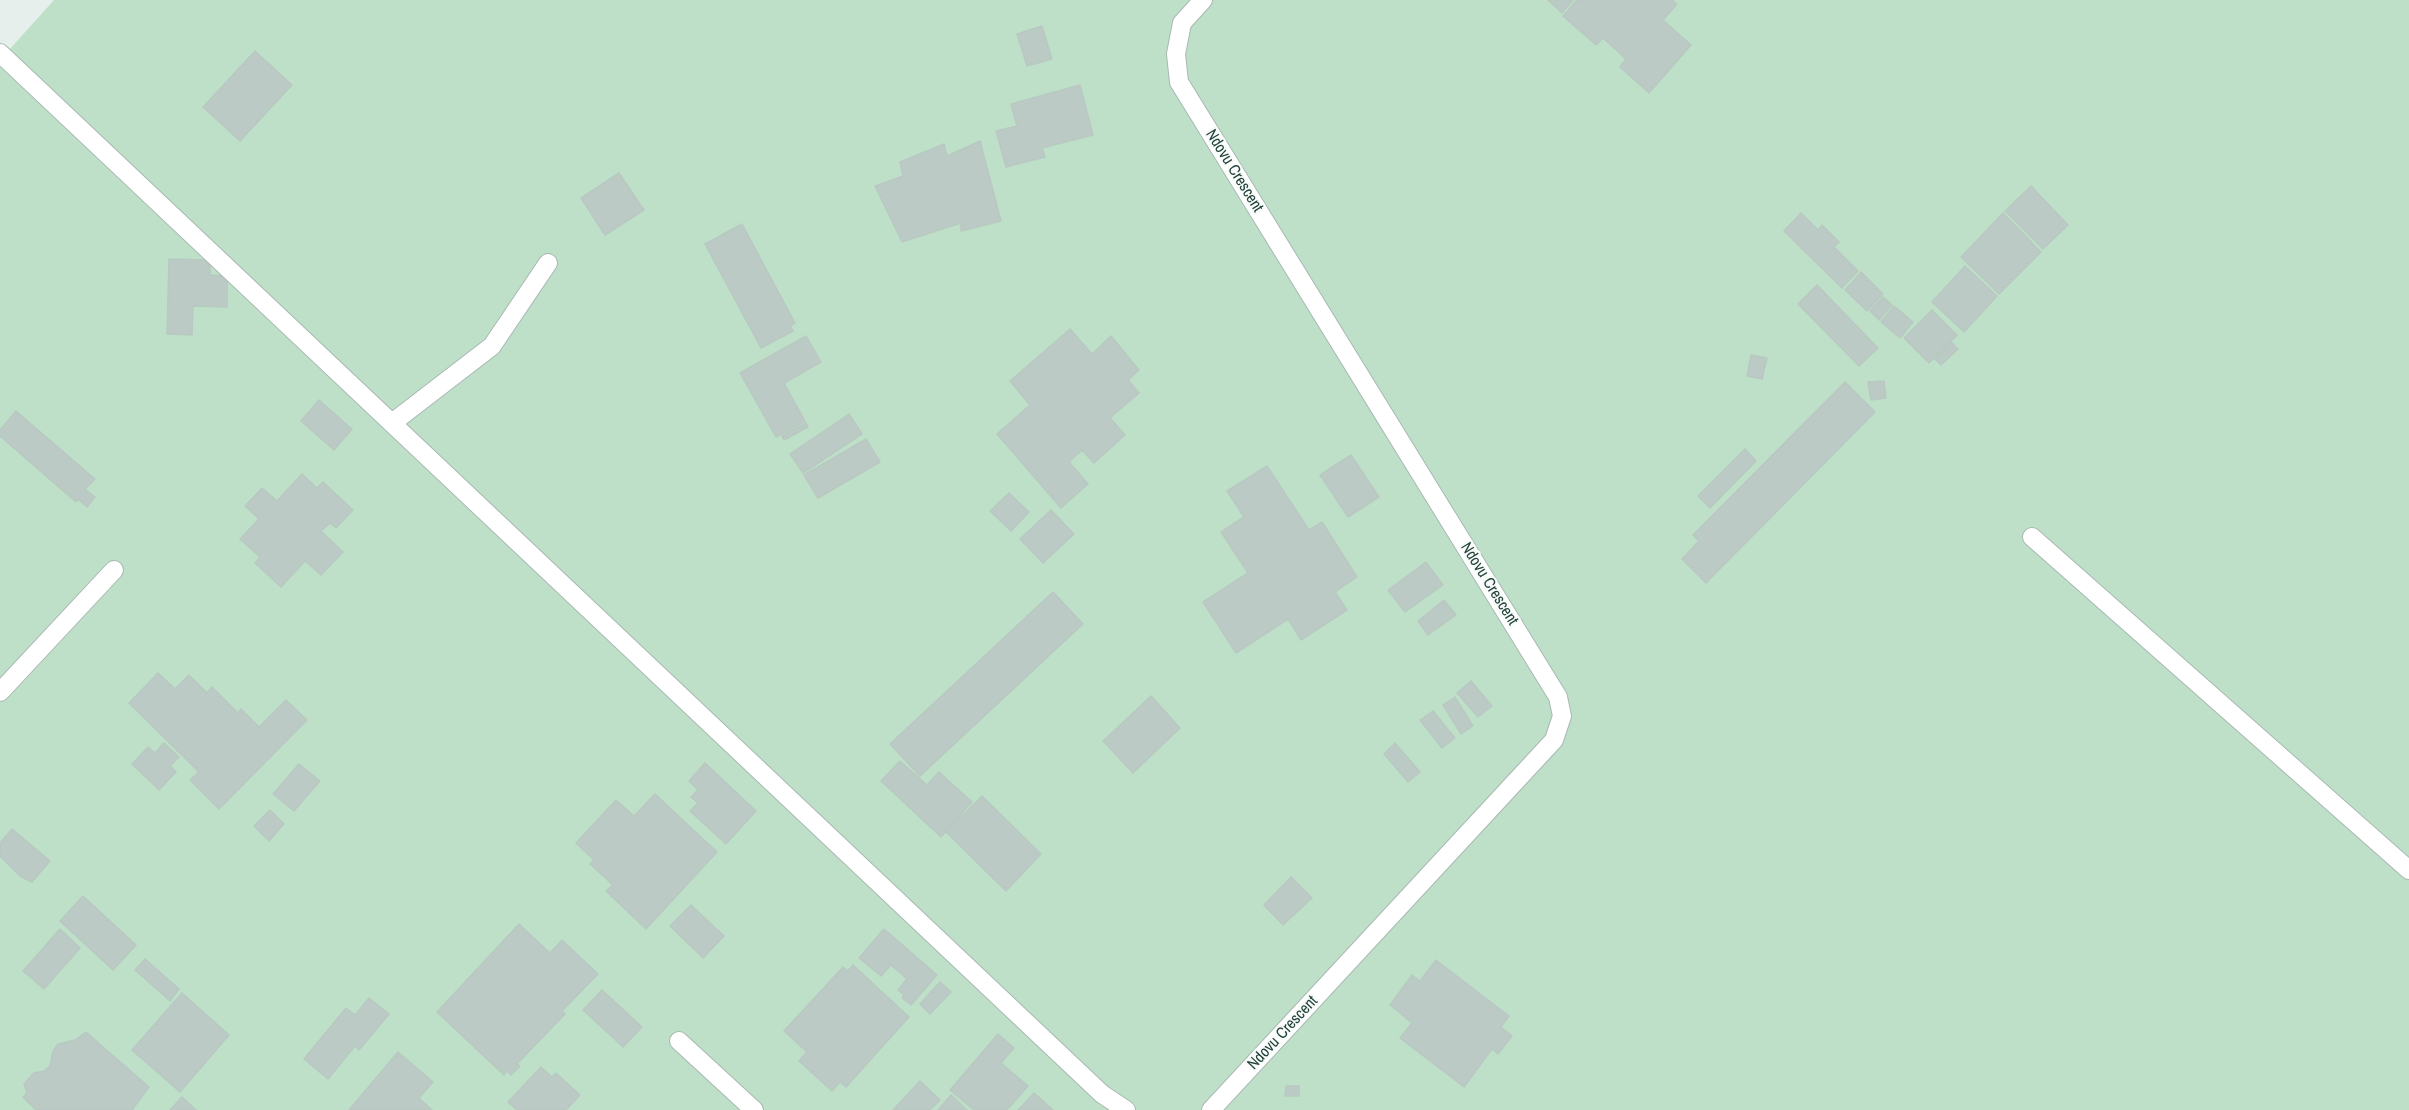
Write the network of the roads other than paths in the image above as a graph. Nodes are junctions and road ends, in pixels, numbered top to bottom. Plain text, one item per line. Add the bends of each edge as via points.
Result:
1 (1203, 0) edge
2 (0, 53) edge
3 (548, 263) dead end
4 (392, 423) junction
5 (2032, 537) dead end
6 (114, 570) dead end
7 (0, 692) edge
8 (2409, 870) edge
9 (679, 1041) dead end
10 (754, 1110) edge
11 (1126, 1110) edge
12 (1211, 1110) edge

1 - 12 street, Ndovu Crescent via 1182,23 1176,54 1179,82 1558,697 1562,716 1554,740
2 - 4 street
3 - 4 street via 492,346
4 - 11 street via 1102,1094
5 - 8 street
6 - 7 street
9 - 10 street

